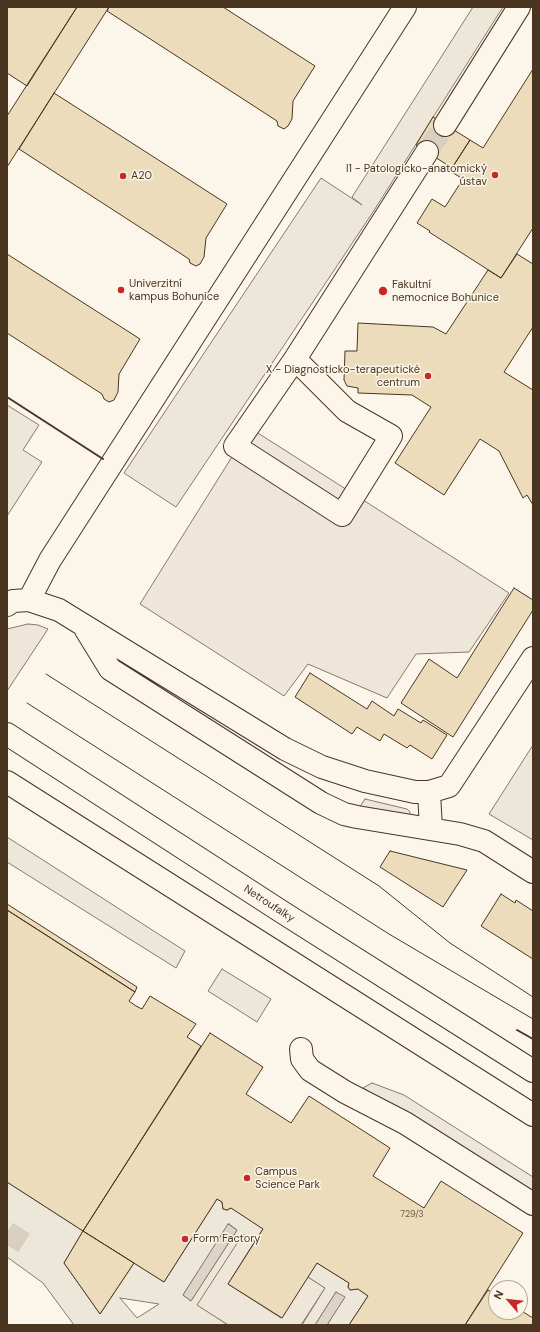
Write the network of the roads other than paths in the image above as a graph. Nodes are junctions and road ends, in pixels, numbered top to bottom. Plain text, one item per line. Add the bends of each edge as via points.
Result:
1 (405, 7) edge
2 (519, 7) edge
3 (445, 124) tunnel mouth
4 (427, 152) tunnel mouth
5 (295, 359) junction
6 (29, 600) junction
7 (7, 605) edge
8 (85, 627) junction
9 (533, 658) edge
10 (7, 734) edge
11 (7, 782) edge
12 (429, 792) junction
13 (431, 829) junction
14 (533, 872) edge
15 (301, 1049) dead end
16 (533, 1071) edge
17 (533, 1115) edge
18 (533, 1204) edge

1 - 6 street via 50,560
2 - 3 street
4 - 5 street
5 - 5 street via 347,411 391,436 342,515 235,446
6 - 7 street via 13,601
6 - 8 street via 59,610
8 - 12 street via 285,749 322,767 380,785
8 - 13 street via 110,669 321,803 344,814
9 - 12 street via 449,786
10 - 16 street, Netroufalky
11 - 17 street
12 - 13 street
13 - 14 street via 484,841
15 - 18 street via 302,1059 310,1070 345,1092 405,1123

